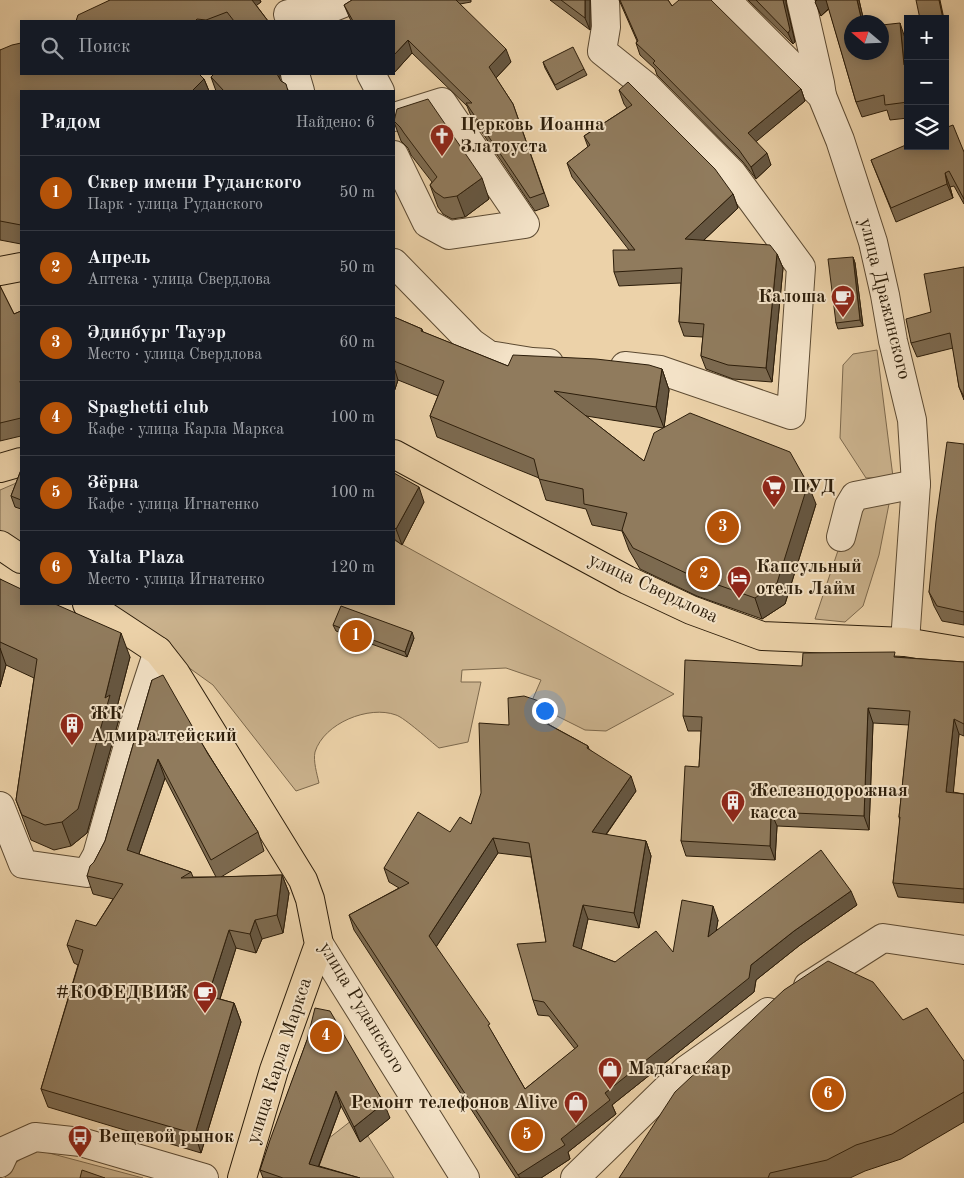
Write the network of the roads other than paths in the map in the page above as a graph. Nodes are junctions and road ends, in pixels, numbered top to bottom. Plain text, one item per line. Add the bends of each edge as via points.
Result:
1 (606, 0) edge
2 (726, 0) edge
3 (801, 0) edge
4 (341, 10) edge
5 (285, 12) edge
6 (294, 75) edge
7 (372, 75) edge
8 (300, 90) edge
9 (379, 90) edge
10 (822, 96) junction
11 (395, 117) edge
12 (395, 157) edge
13 (395, 264) edge
14 (577, 363) edge
15 (605, 364) edge
16 (395, 455) edge
17 (20, 462) edge
18 (0, 468) edge
19 (916, 484) junction
20 (841, 537) dead end
21 (0, 545) edge
22 (20, 559) edge
23 (89, 605) edge
24 (905, 642) junction
25 (158, 651) junction
26 (964, 652) edge
27 (0, 806) edge
28 (320, 944) junction
29 (964, 950) edge
30 (0, 1163) edge
31 (204, 1178) edge
32 (242, 1178) edge
33 (464, 1178) edge
34 (574, 1178) edge

1 - 15 street via 602,51 647,87 732,173 801,267 791,415 660,370
2 - 10 street, улица Дражинского
3 - 10 street
4 - 5 street
6 - 8 street
7 - 9 street
10 - 19 street, улица Дражинского via 873,242 912,420
11 - 12 street via 442,102 525,224 449,235 427,222
13 - 14 street via 472,343 489,355 532,362
16 - 24 main road, улица Свердлова via 627,580 691,610 762,636
17 - 18 main road
19 - 20 street via 854,496
19 - 24 street, улица Дражинского
21 - 22 main road
23 - 25 main road, улица Руданского
24 - 26 main road, улица Свердлова
25 - 27 street via 97,856 87,873 23,864
25 - 28 main road, улица Руданского via 176,674 303,880
28 - 32 main road, улица Карла Маркса via 274,1070
28 - 33 street, улица Руданского
29 - 34 street via 883,938 686,1070
30 - 31 street via 6,1150 35,1137 81,1142

